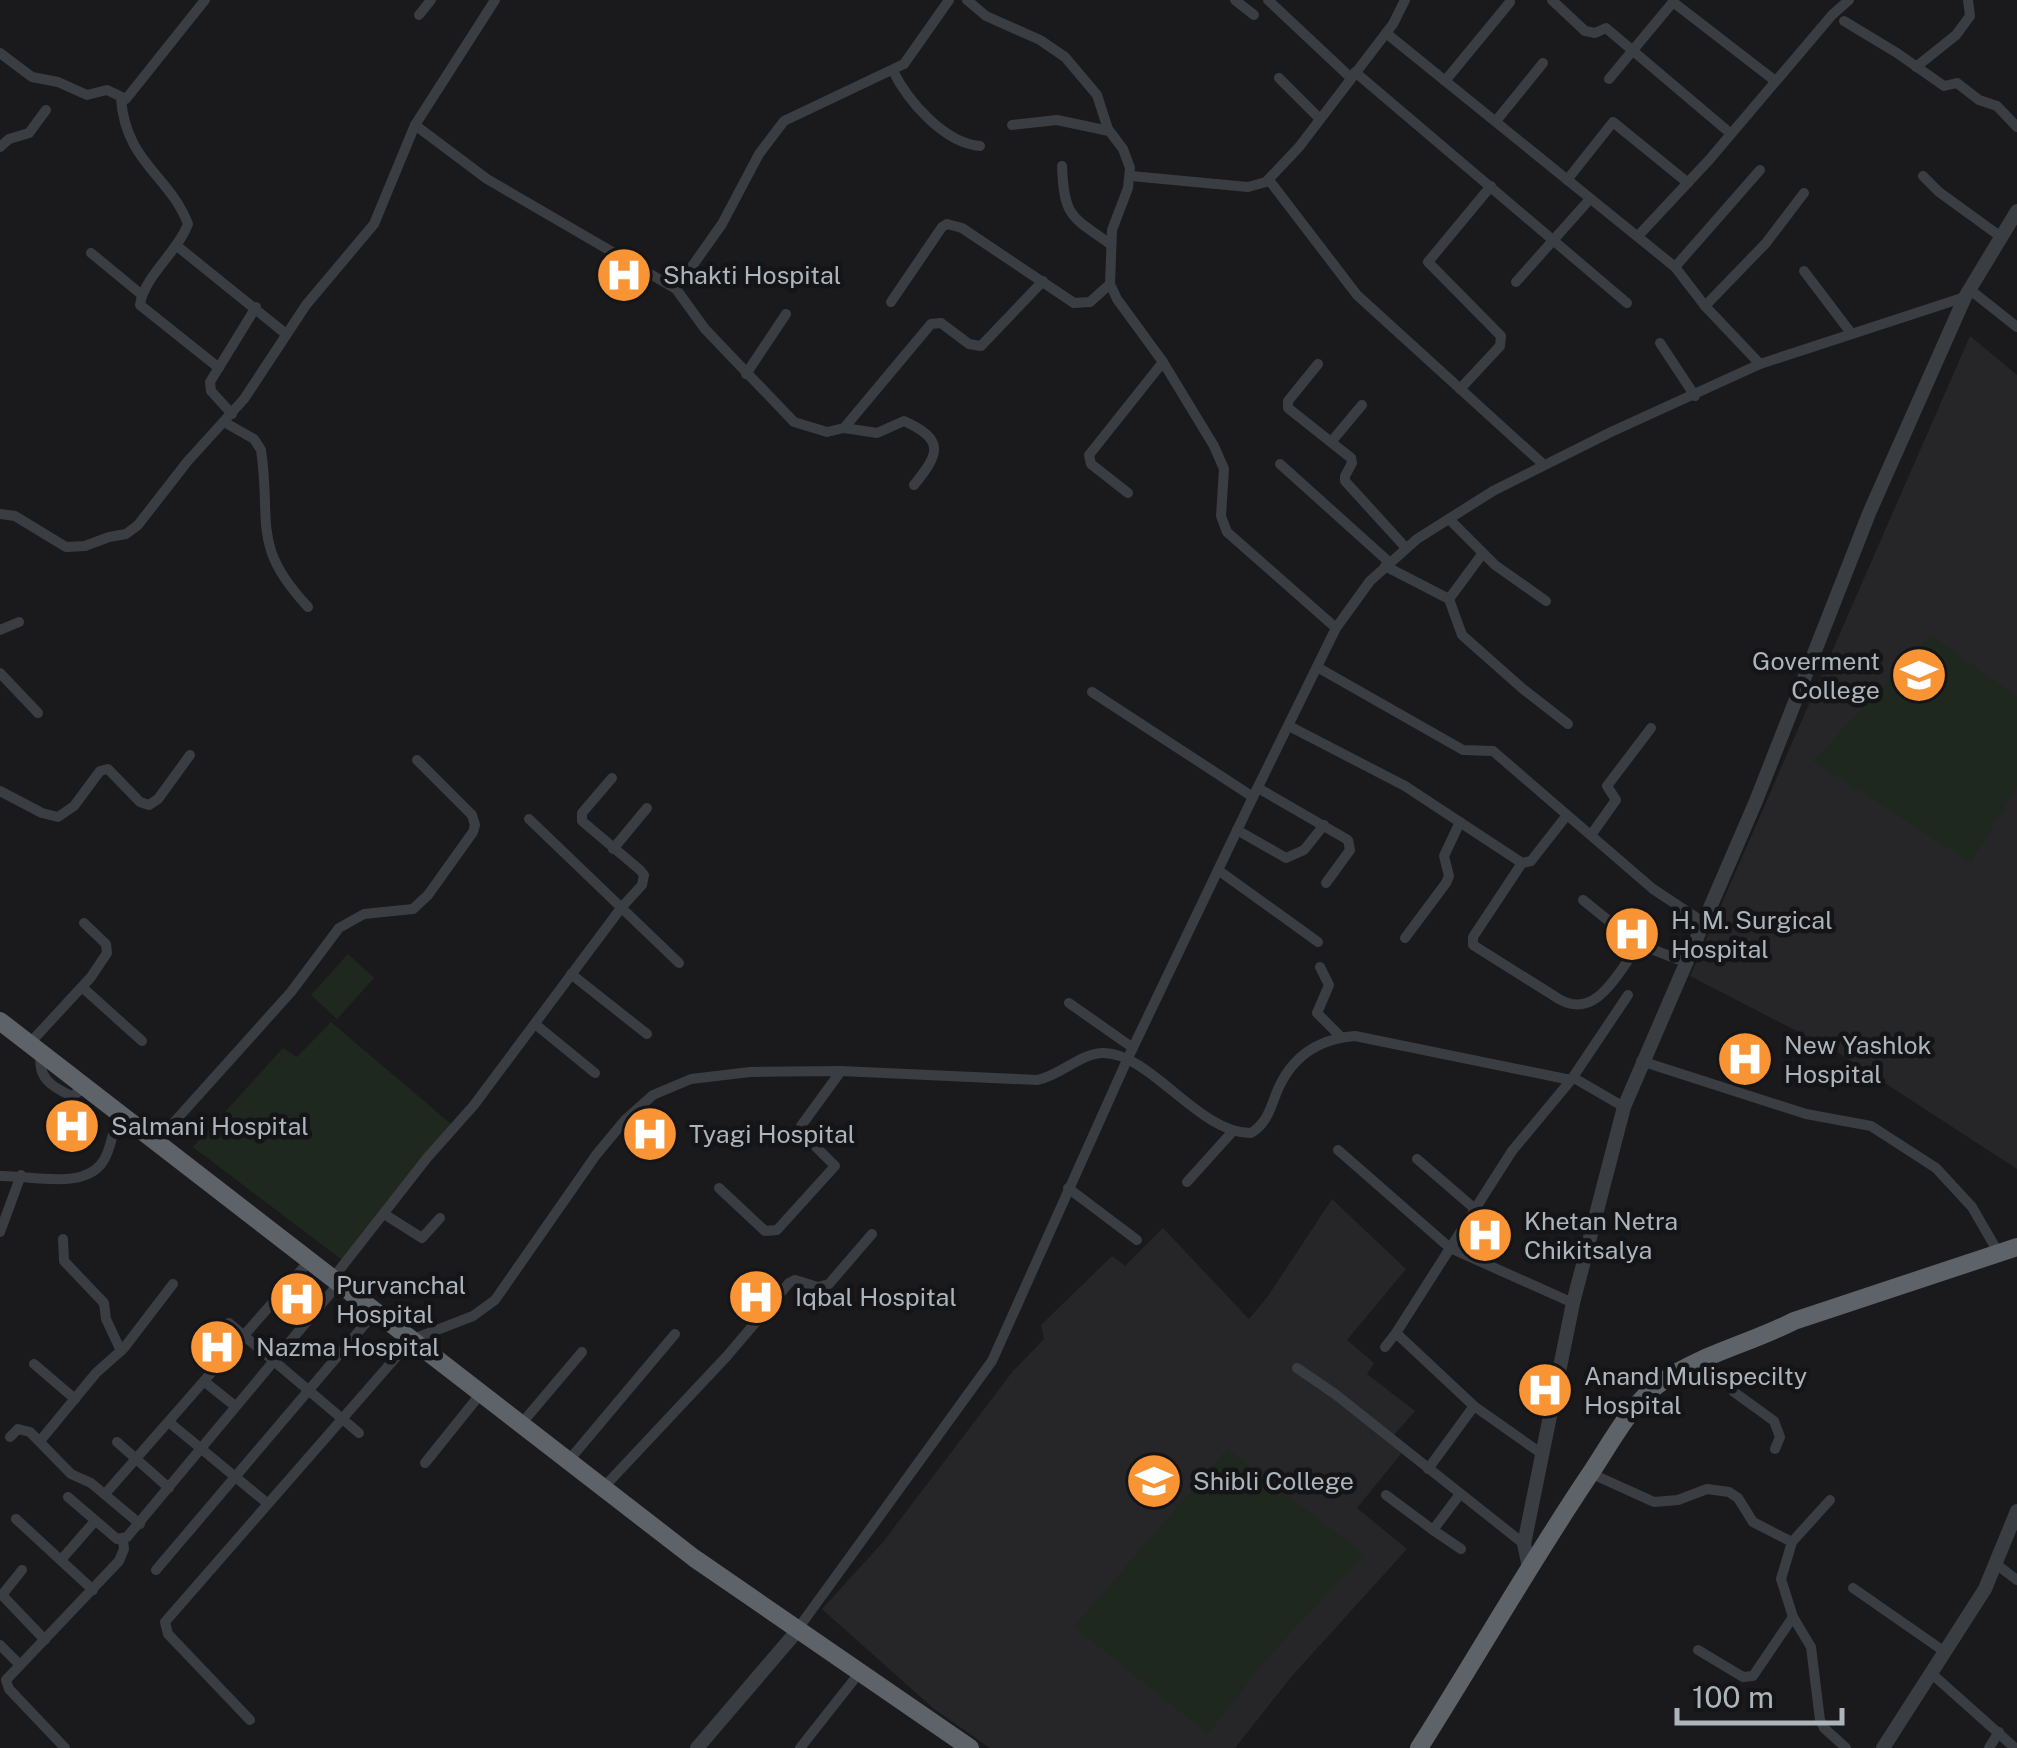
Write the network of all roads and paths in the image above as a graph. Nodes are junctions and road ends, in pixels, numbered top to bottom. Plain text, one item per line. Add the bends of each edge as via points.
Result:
1 (205, 0) edge
2 (432, 0) edge
3 (496, 0) edge
4 (949, 0) edge
5 (967, 0) edge
6 (1268, 0) edge
7 (1405, 0) edge
8 (1552, 0) edge
9 (1849, 0) edge
10 (1968, 0) edge
11 (1672, 1) edge
12 (1241, 2) edge
13 (1510, 2) edge
14 (419, 15) dead end
15 (1254, 15) dead end
16 (1844, 21) dead end
17 (1386, 33) junction
18 (1632, 51) junction
19 (0, 52) edge
20 (1543, 63) dead end
21 (1916, 67) junction
22 (893, 71) junction
23 (1353, 75) junction
24 (1280, 78) dead end
25 (1609, 80) dead end
26 (1774, 80) junction
27 (1446, 81) junction
28 (121, 99) junction
29 (46, 110) dead end
30 (1320, 119) junction
31 (1496, 121) junction
32 (415, 125) junction
33 (1012, 125) dead end
34 (2017, 127) edge
35 (1110, 131) junction
36 (1730, 133) junction
37 (980, 146) dead end
38 (0, 147) edge
39 (1062, 166) dead end
40 (1760, 170) dead end
41 (1131, 176) junction
42 (1923, 176) dead end
43 (1269, 180) junction
44 (1567, 180) junction
45 (1688, 182) junction
46 (1491, 186) junction
47 (1804, 194) dead end
48 (1590, 199) junction
49 (2017, 211) edge
50 (1638, 236) junction
51 (2001, 237) junction
52 (1556, 240) junction
53 (1110, 244) junction
54 (177, 246) junction
55 (91, 253) dead end
56 (1675, 267) junction
57 (1804, 271) dead end
58 (1044, 281) junction
59 (1516, 282) dead end
60 (1110, 284) junction
61 (676, 289) junction
62 (1967, 293) junction
63 (142, 295) junction
64 (891, 302) dead end
65 (1626, 303) dead end
66 (1705, 306) junction
67 (256, 308) junction
68 (786, 314) dead end
69 (2017, 327) edge
70 (1852, 333) junction
71 (286, 334) junction
72 (1660, 343) dead end
73 (1163, 362) junction
74 (1318, 364) dead end
75 (1760, 364) junction
76 (219, 368) junction
77 (746, 374) junction
78 (1460, 390) junction
79 (1695, 396) junction
80 (1362, 405) dead end
81 (228, 418) junction
82 (844, 428) junction
83 (1331, 442) junction
84 (1280, 464) dead end
85 (1544, 465) junction
86 (914, 484) dead end
87 (1128, 492) dead end
88 (0, 514) edge
89 (1449, 519) junction
90 (1406, 548) junction
91 (1482, 553) junction
92 (1387, 564) junction
93 (1450, 599) junction
94 (1546, 601) dead end
95 (308, 607) dead end
96 (19, 622) dead end
97 (1336, 628) junction
98 (0, 630) edge
99 (1317, 667) junction
100 (0, 673) edge
101 (1092, 692) dead end
102 (38, 713) dead end
103 (1568, 724) dead end
104 (1289, 726) junction
105 (1651, 728) dead end
106 (190, 754) dead end
107 (417, 760) dead end
108 (612, 778) dead end
109 (0, 791) edge
110 (1255, 792) junction
111 (646, 808) dead end
112 (1567, 815) junction
113 (529, 818) dead end
114 (1460, 822) junction
115 (1324, 825) junction
116 (1237, 830) junction
117 (1590, 835) junction
118 (613, 848) junction
119 (1522, 863) junction
120 (1218, 870) junction
121 (1326, 883) dead end
122 (1583, 900) dead end
123 (621, 908) junction
124 (1703, 922) junction
125 (84, 923) dead end
126 (1405, 938) dead end
127 (1318, 942) dead end
128 (1642, 947) junction
129 (1685, 962) junction
130 (680, 963) dead end
131 (1320, 967) dead end
132 (571, 974) junction
133 (82, 986) junction
134 (1628, 994) dead end
135 (1070, 1004) dead end
136 (0, 1021) edge
137 (535, 1024) junction
138 (648, 1034) dead end
139 (1341, 1037) junction
140 (142, 1041) dead end
141 (1133, 1048) junction
142 (35, 1049) junction
143 (1127, 1060) junction
144 (1641, 1060) junction
145 (841, 1071) junction
146 (595, 1073) dead end
147 (1571, 1080) junction
148 (1624, 1107) junction
149 (118, 1111) junction
150 (1233, 1131) junction
151 (158, 1140) junction
152 (1338, 1150) dead end
153 (1417, 1159) dead end
154 (21, 1175) junction
155 (0, 1176) edge
156 (1188, 1182) dead end
157 (718, 1188) dead end
158 (1068, 1188) junction
159 (1475, 1208) junction
160 (384, 1214) junction
161 (440, 1218) dead end
162 (0, 1232) edge
163 (872, 1234) dead end
164 (63, 1239) dead end
165 (1136, 1240) dead end
166 (2017, 1246) edge
167 (1450, 1248) junction
168 (1998, 1252) junction
169 (2017, 1257) edge
170 (310, 1260) junction
171 (336, 1280) junction
172 (173, 1284) dead end
173 (1573, 1303) junction
174 (376, 1311) junction
175 (228, 1323) dead end
176 (1396, 1333) junction
177 (675, 1334) dead end
178 (244, 1337) junction
179 (1762, 1338) junction
180 (411, 1340) junction
181 (1385, 1347) dead end
182 (122, 1350) junction
183 (582, 1352) dead end
184 (1700, 1360) junction
185 (272, 1361) junction
186 (34, 1364) dead end
187 (1297, 1368) dead end
188 (206, 1382) junction
189 (308, 1391) junction
190 (482, 1392) junction
191 (74, 1400) junction
192 (235, 1406) junction
193 (1474, 1406) junction
194 (341, 1418) junction
195 (170, 1422) junction
196 (522, 1423) junction
197 (359, 1433) dead end
198 (10, 1436) dead end
199 (40, 1441) junction
200 (117, 1442) dead end
201 (201, 1448) junction
202 (1775, 1449) dead end
203 (1542, 1454) junction
204 (137, 1460) junction
205 (570, 1460) junction
206 (425, 1463) dead end
207 (1428, 1470) junction
208 (1590, 1474) junction
209 (235, 1477) junction
210 (604, 1487) junction
211 (169, 1488) junction
212 (105, 1494) junction
213 (1460, 1494) junction
214 (1386, 1495) dead end
215 (68, 1497) dead end
216 (1830, 1500) dead end
217 (267, 1504) junction
218 (2017, 1510) edge
219 (16, 1519) dead end
220 (96, 1521) junction
221 (140, 1524) junction
222 (1433, 1530) junction
223 (123, 1540) junction
224 (1792, 1542) junction
225 (1524, 1544) junction
226 (1461, 1549) dead end
227 (61, 1560) junction
228 (1529, 1567) junction
229 (1994, 1567) junction
230 (22, 1570) dead end
231 (156, 1570) dead end
232 (2017, 1580) edge
233 (1853, 1588) dead end
234 (93, 1590) junction
235 (1793, 1617) junction
236 (797, 1631) junction
237 (45, 1640) junction
238 (0, 1645) edge
239 (1698, 1650) dead end
240 (1945, 1652) junction
241 (20, 1665) junction
242 (860, 1672) junction
243 (1931, 1673) junction
244 (250, 1720) dead end
245 (1999, 1732) junction
246 (66, 1748) edge
247 (698, 1748) edge
248 (800, 1748) edge
249 (970, 1748) edge
250 (1419, 1748) edge
251 (1846, 1748) edge
252 (1884, 1748) edge
253 (1989, 1748) edge
254 (2015, 1748) edge

1 - 28 street
2 - 14 street
3 - 32 street
4 - 22 street via 911,57
5 - 35 street via 1065,57 1097,94
6 - 23 street
7 - 17 street
8 - 18 street via 1585,31 1606,28
9 - 26 street
10 - 21 street via 1963,26
11 - 18 street
11 - 26 street
12 - 15 street
13 - 27 street
16 - 21 street
17 - 23 street
17 - 27 street
18 - 25 street
18 - 36 street
19 - 28 street via 32,77 87,95 107,90
20 - 31 street
21 - 34 street via 1944,86 1957,83 1993,103
22 - 37 street via 907,96 945,131
22 - 61 street via 784,121
23 - 30 street
23 - 46 street
24 - 30 street
26 - 36 street
27 - 31 street
28 - 54 street via 133,144 187,220
29 - 38 street via 29,134
30 - 43 street
31 - 44 street
32 - 61 street via 487,179
32 - 71 street via 374,224
33 - 35 street via 1057,120
35 - 41 street
36 - 45 street
39 - 53 street via 1070,213
40 - 56 street
41 - 43 street via 1248,187
41 - 53 street
42 - 51 street
43 - 78 street via 1347,284
44 - 45 street via 1613,122
44 - 48 street
45 - 50 street
46 - 52 street
46 - 78 street via 1428,262 1501,336 1500,346
47 - 66 street
48 - 50 street
48 - 52 street
49 - 51 street
50 - 56 street
51 - 62 street
52 - 59 street
52 - 65 street
53 - 60 street
54 - 63 street
54 - 67 street
55 - 63 street
56 - 66 street
57 - 70 street
58 - 60 street via 1079,305
58 - 64 street via 947,224
58 - 82 street via 982,346 941,323 930,324
60 - 73 street
61 - 77 street
62 - 69 street
62 - 70 street
62 - 124 street via 1870,510
63 - 76 street via 143,309
66 - 75 street
67 - 71 street
67 - 76 street
68 - 77 street
70 - 75 street
71 - 81 street
72 - 79 street
73 - 87 street via 1089,455
73 - 97 street via 1222,462 1227,532
74 - 83 street via 1288,404
75 - 79 street
76 - 81 street via 209,388
77 - 82 street via 794,422 827,432
78 - 85 street
79 - 85 street
80 - 83 street
81 - 88 street via 126,534 66,547
81 - 95 street via 261,450 268,548
82 - 86 street via 876,433 904,420 926,434 936,452
83 - 90 street via 1352,460 1347,484
84 - 92 street
85 - 89 street
89 - 90 street
89 - 91 street
90 - 92 street
91 - 93 street
91 - 94 street
92 - 93 street
92 - 97 street
93 - 103 street via 1462,635
96 - 98 street
97 - 99 street
99 - 104 street
99 - 112 street via 1462,750 1493,751
100 - 102 street
101 - 110 street
104 - 110 street
104 - 114 street
105 - 117 street via 1607,786 1616,800
106 - 109 street via 149,804 108,769 58,817
107 - 151 street via 472,815 473,832 414,909 364,914 338,928 291,992
108 - 118 street via 581,817
110 - 115 street
110 - 116 street
111 - 118 street
112 - 117 street
112 - 119 street
113 - 123 street
114 - 119 street
114 - 126 street via 1444,856 1446,883
115 - 116 street via 1304,850 1286,858
115 - 121 street via 1351,847
116 - 120 street
117 - 124 street via 1653,890
118 - 123 street via 644,875
119 - 128 street via 1472,945 1579,1007 1614,982
120 - 127 street
120 - 141 street
122 - 128 street
123 - 130 street
123 - 132 street
124 - 129 street
125 - 133 street via 108,948
128 - 129 street
129 - 144 street
131 - 139 street via 1330,986 1318,1013
132 - 137 street
132 - 138 street
133 - 140 street
133 - 142 street
134 - 147 street
135 - 141 street
136 - 142 highway
137 - 146 street
137 - 160 street
139 - 147 street
139 - 150 street via 1298,1058 1257,1130
141 - 143 street
142 - 149 highway
143 - 145 street via 1094,1054 1037,1080
143 - 150 street
143 - 158 street
144 - 148 street
144 - 168 street via 1806,1114 1871,1126 1936,1168 1972,1208
145 - 157 street via 801,1126 835,1166 777,1230 765,1231
145 - 180 street via 718,1074 654,1095 596,1156 496,1300
147 - 148 street
147 - 159 street
148 - 173 street
149 - 151 highway
149 - 154 street via 104,1161 91,1174
150 - 156 street
151 - 170 highway
152 - 167 street
153 - 159 street
154 - 155 street
154 - 162 street
158 - 165 street
158 - 236 street via 992,1361
159 - 167 street
160 - 161 street via 422,1238
160 - 171 street
163 - 210 street via 829,1284 790,1283
164 - 182 street via 64,1261 104,1302
166 - 168 highway
167 - 173 street
167 - 176 street
168 - 179 highway
169 - 179 highway via 1799,1332
170 - 171 highway
170 - 178 street
171 - 174 highway
171 - 185 street
172 - 182 street
173 - 203 street
174 - 180 highway
174 - 189 street
175 - 178 street
176 - 181 street
176 - 193 street
177 - 205 street
178 - 185 street
178 - 188 street
179 - 184 highway
180 - 190 highway
180 - 194 street
182 - 191 street
183 - 196 street
184 - 202 street via 1774,1422
184 - 208 highway via 1644,1397
185 - 189 street
185 - 192 street
186 - 191 street
187 - 207 street
188 - 192 street
188 - 195 street
189 - 194 street
189 - 209 street
190 - 196 highway
190 - 206 street
191 - 199 street
192 - 201 street
193 - 203 street
193 - 207 street
194 - 197 street
194 - 217 street
195 - 201 street
195 - 204 street
196 - 205 highway
198 - 199 street via 22,1428
199 - 212 street via 71,1474
200 - 204 street
201 - 209 street
201 - 211 street
203 - 225 street
204 - 211 street
204 - 212 street
205 - 210 highway
207 - 213 street
208 - 224 street via 1654,1502 1729,1492 1753,1522
208 - 228 highway
209 - 217 street
209 - 231 street
210 - 236 highway
211 - 221 street
212 - 221 street
213 - 222 street
213 - 225 street
214 - 222 street
215 - 220 street
216 - 224 street
217 - 244 street via 164,1624
218 - 229 street
219 - 227 street
220 - 223 street
220 - 227 street
221 - 223 street
222 - 226 street
223 - 234 street via 119,1561
224 - 235 street via 1781,1579
225 - 228 street
227 - 234 street
228 - 250 highway
229 - 232 street
229 - 240 street
230 - 237 street via 2,1595
233 - 240 street
234 - 237 street
235 - 239 street via 1754,1676 1743,1677
235 - 251 street via 1810,1648 1820,1720
236 - 242 highway
236 - 247 street
237 - 241 street
238 - 241 street
240 - 243 street
241 - 246 street via 6,1685
242 - 248 street
242 - 249 highway
243 - 245 street
243 - 252 street
245 - 253 street
245 - 254 street

